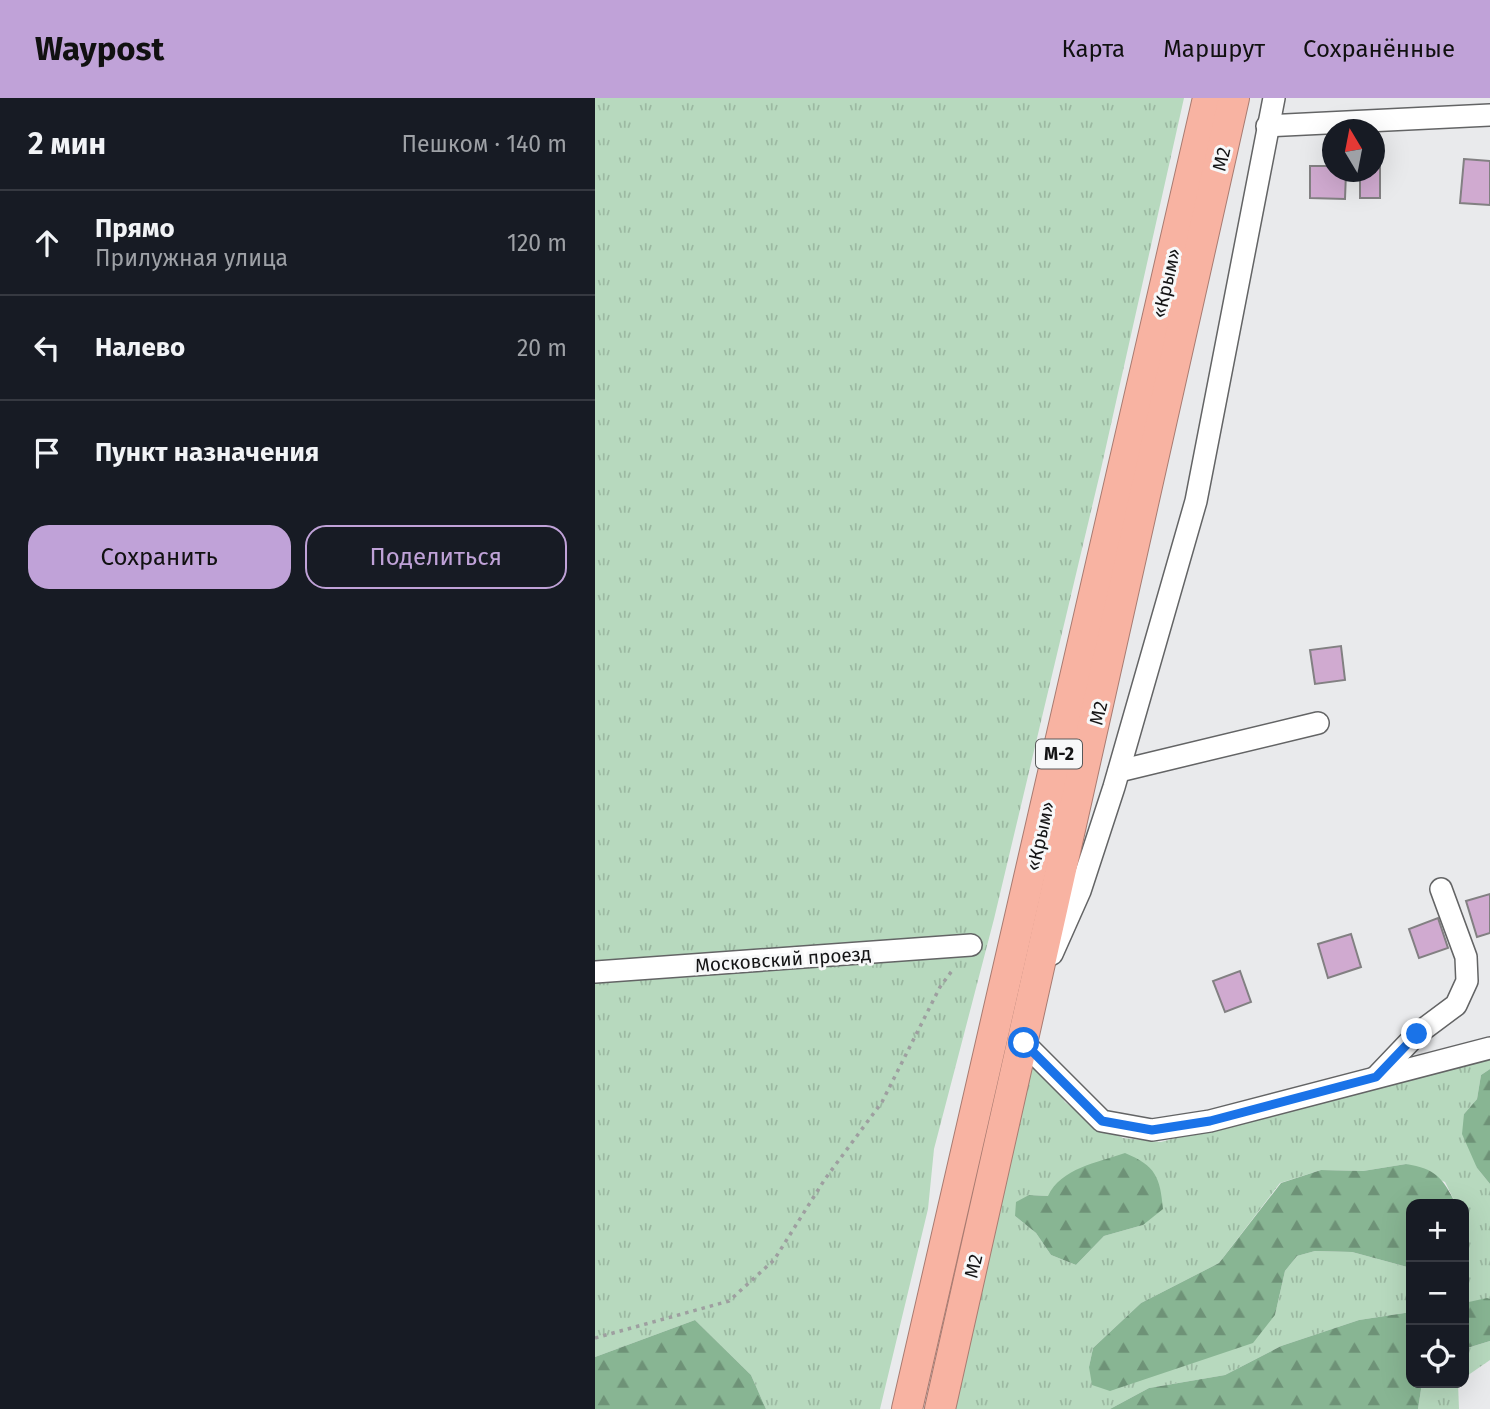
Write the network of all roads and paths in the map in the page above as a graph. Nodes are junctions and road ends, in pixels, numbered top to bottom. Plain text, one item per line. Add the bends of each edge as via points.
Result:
1 (1208, 98) edge
2 (1234, 98) edge
3 (1274, 98) edge
4 (1490, 116) edge
5 (1267, 126) junction
6 (1318, 723) dead end
7 (1119, 771) junction
8 (1441, 889) dead end
9 (971, 945) joint
10 (1043, 958) junction
11 (595, 972) edge
12 (1024, 1043) junction
13 (1490, 1048) edge
14 (1376, 1077) junction
15 (595, 1339) edge
16 (907, 1409) edge
17 (940, 1409) edge

1 - 16 highway, «Крым» / М-2
2 - 10 highway, М2
3 - 5 street
4 - 5 street
5 - 7 street via 1196,501
6 - 7 street
7 - 10 street via 1080,891 1052,954
8 - 14 street via 1466,957 1467,981 1456,1005 1417,1034
9 - 11 street, Московский проезд
9 - 15 path via 940,987 882,1101 774,1260 729,1301
10 - 12 highway, М2
12 - 14 street via 1102,1121 1152,1130 1210,1121
12 - 17 highway, М2
13 - 14 street

